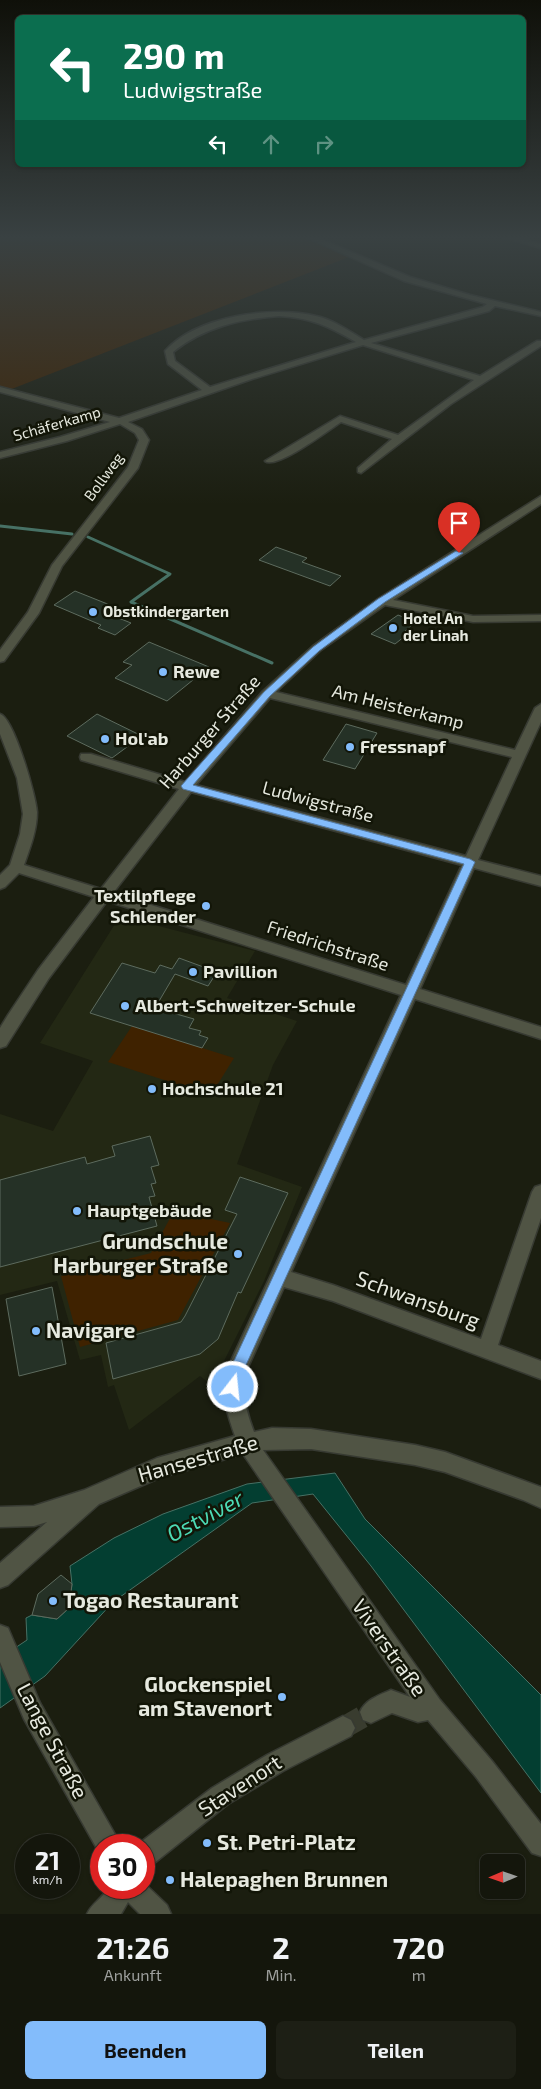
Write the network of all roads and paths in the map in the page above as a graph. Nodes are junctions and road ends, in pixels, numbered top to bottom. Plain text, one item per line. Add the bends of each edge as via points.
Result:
1 (214, 326) edge
2 (332, 326) edge
3 (421, 326) edge
4 (363, 342) junction
5 (540, 343) dead end
6 (482, 379) junction
7 (2, 388) dead end
8 (210, 391) junction
9 (122, 422) junction
10 (398, 438) junction
11 (0, 455) edge
12 (270, 461) dead end
13 (361, 470) dead end
14 (541, 500) edge
15 (382, 600) junction
16 (541, 618) edge
17 (0, 658) edge
18 (267, 694) junction
19 (541, 708) edge
20 (0, 718) edge
21 (520, 755) junction
22 (86, 756) dead end
23 (186, 786) junction
24 (470, 862) junction
25 (16, 867) junction
26 (541, 881) edge
27 (0, 884) edge
28 (104, 895) junction
29 (410, 992) junction
30 (541, 1033) edge
31 (0, 1042) edge
32 (541, 1192) edge
33 (278, 1277) junction
34 (487, 1350) junction
35 (541, 1370) edge
36 (248, 1443) junction
37 (92, 1497) junction
38 (541, 1498) edge
39 (0, 1517) edge
40 (0, 1577) edge
41 (1, 1637) edge
42 (432, 1708) junction
43 (371, 1712) tunnel mouth
44 (343, 1728) tunnel mouth
45 (103, 1834) edge
46 (541, 1844) edge
47 (155, 1846) edge
48 (115, 1899) edge
49 (142, 1899) edge
50 (100, 1914) edge
51 (158, 1914) edge

1 - 8 street via 179,341 169,350 171,362
2 - 4 street
3 - 4 street, Schäferkamp
4 - 6 street
4 - 8 street, Schäferkamp
5 - 6 street
6 - 10 street
7 - 9 street, Bollweg
8 - 9 street, Schäferkamp
9 - 11 street, Schäferkamp
9 - 17 street, Bollweg via 139,431 144,440 133,468 57,565 33,613
10 - 12 street via 340,420
10 - 13 street
14 - 15 street, Harburger Straße
15 - 16 street via 473,619
15 - 18 street, Harburger Straße via 316,649
18 - 21 street, Am Heisterkamp
18 - 23 street, Harburger Straße
19 - 21 street, Viverstraße
20 - 25 street via 27,791 30,813
21 - 24 street, Viverstraße
22 - 23 street, Ludwigstraße
23 - 24 street, Ludwigstraße
23 - 28 street, Harburger Straße
24 - 26 street, Ludwigstraße
24 - 29 street, Viverstraße
25 - 27 street
25 - 28 street
28 - 29 street, Friedrichstraße
28 - 31 street, Harburger Straße via 32,992
29 - 30 street, Friedrichstraße
29 - 33 street, Viverstraße
32 - 34 street
33 - 34 street, Schwansburg via 334,1293
33 - 36 street, Viverstraße via 234,1376 237,1414
34 - 35 street, Schwansburg
36 - 37 street, Hansestraße via 157,1468
36 - 38 street, Hansestraße via 272,1438 311,1439 416,1455 454,1465
36 - 42 street, Viverstraße
37 - 39 street via 34,1516
37 - 40 street, Hansestraße
41 - 45 street, Lange Straße via 32,1711
42 - 43 street via 418,1711 391,1701
42 - 46 street, Viverstraße
44 - 47 street, Stavenort via 274,1763 220,1796
48 - 50 street via 110,1908
49 - 51 street

